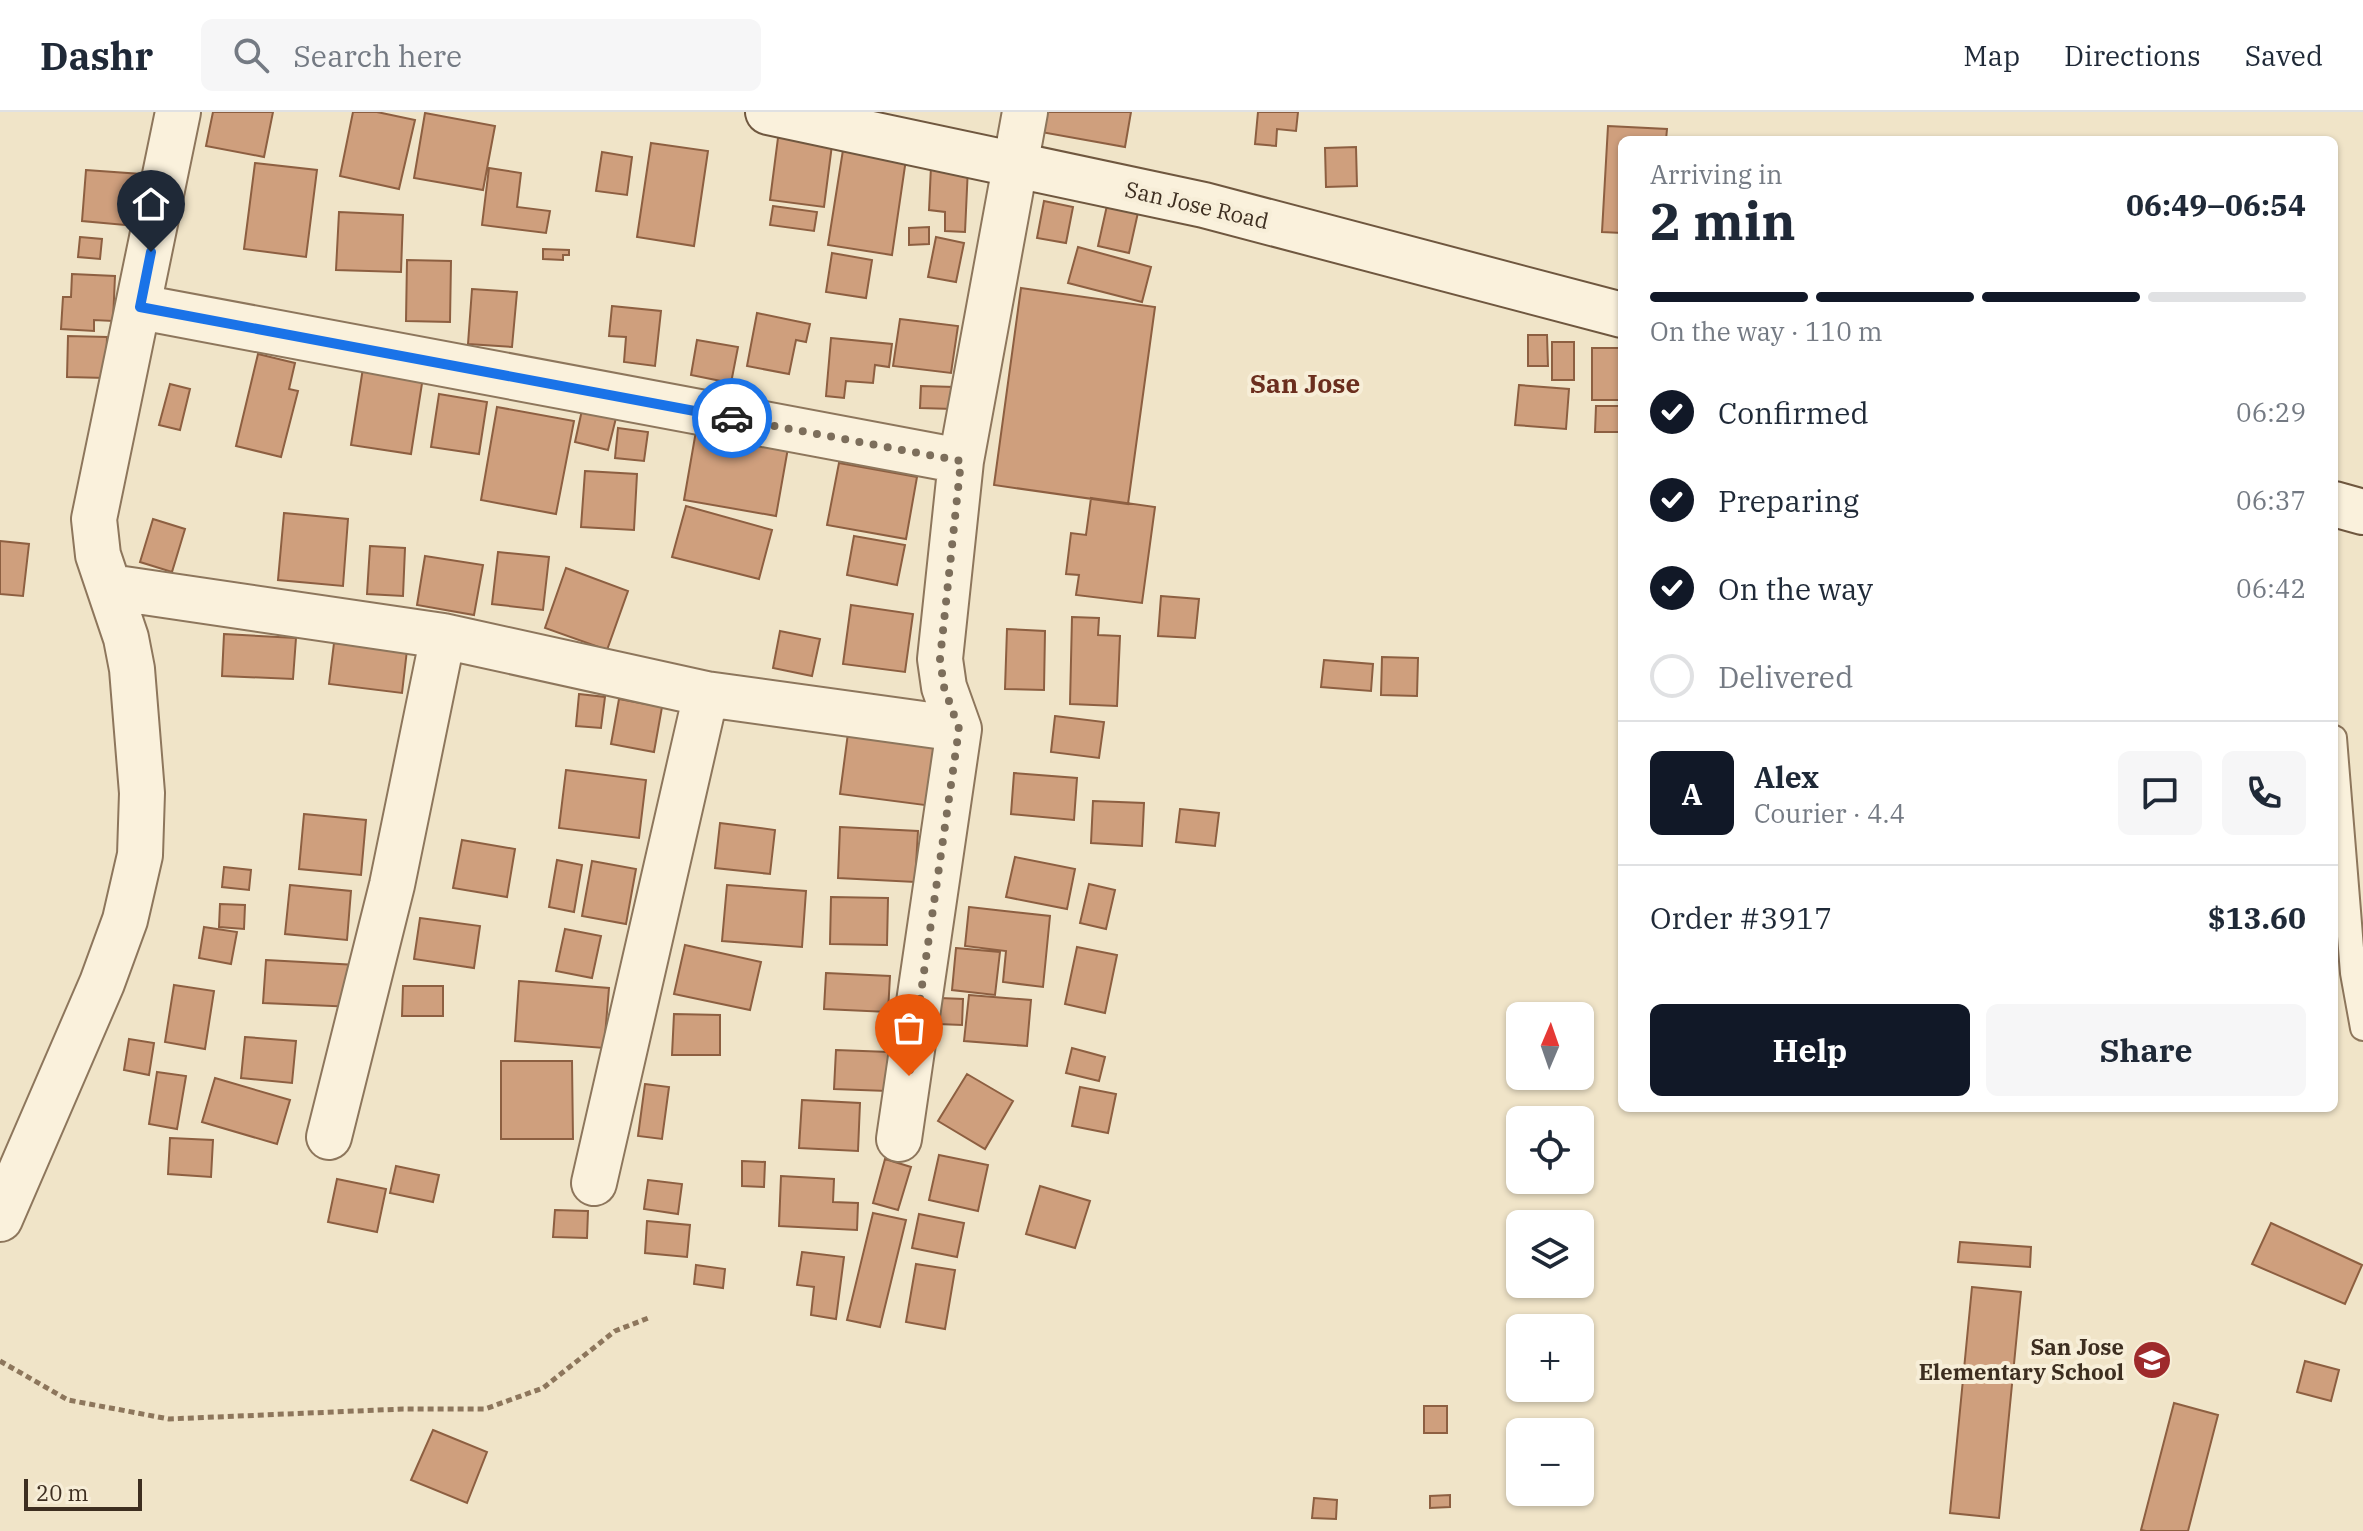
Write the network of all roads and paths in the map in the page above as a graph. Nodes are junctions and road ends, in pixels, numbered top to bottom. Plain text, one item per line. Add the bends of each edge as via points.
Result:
1 (178, 112) edge
2 (768, 112) edge
3 (1025, 112) edge
4 (1016, 164) junction
5 (140, 307) junction
6 (1618, 314) edge
7 (961, 461) junction
8 (2338, 505) edge
9 (2363, 512) edge
10 (110, 587) junction
11 (443, 636) junction
12 (706, 694) junction
13 (959, 729) junction
14 (2338, 787) edge
15 (2363, 1028) edge
16 (329, 1137) dead end
17 (899, 1139) dead end
18 (594, 1183) dead end
19 (0, 1219) edge
20 (651, 1317) dead end
21 (0, 1361) edge

1 - 5 street
2 - 4 street, San Jose Road
3 - 4 street
4 - 6 street, San Jose Road via 1204,205
4 - 7 street
5 - 7 street
5 - 10 street via 94,519 98,555
7 - 13 street via 940,659
8 - 9 street
10 - 11 street
10 - 19 street via 132,669 142,793 140,855 125,920 102,983
11 - 12 street
11 - 16 street via 392,885
12 - 13 street
12 - 18 street
13 - 17 street
14 - 15 lane via 2353,973
20 - 21 path via 615,1331 543,1388 485,1409 169,1419 68,1400

